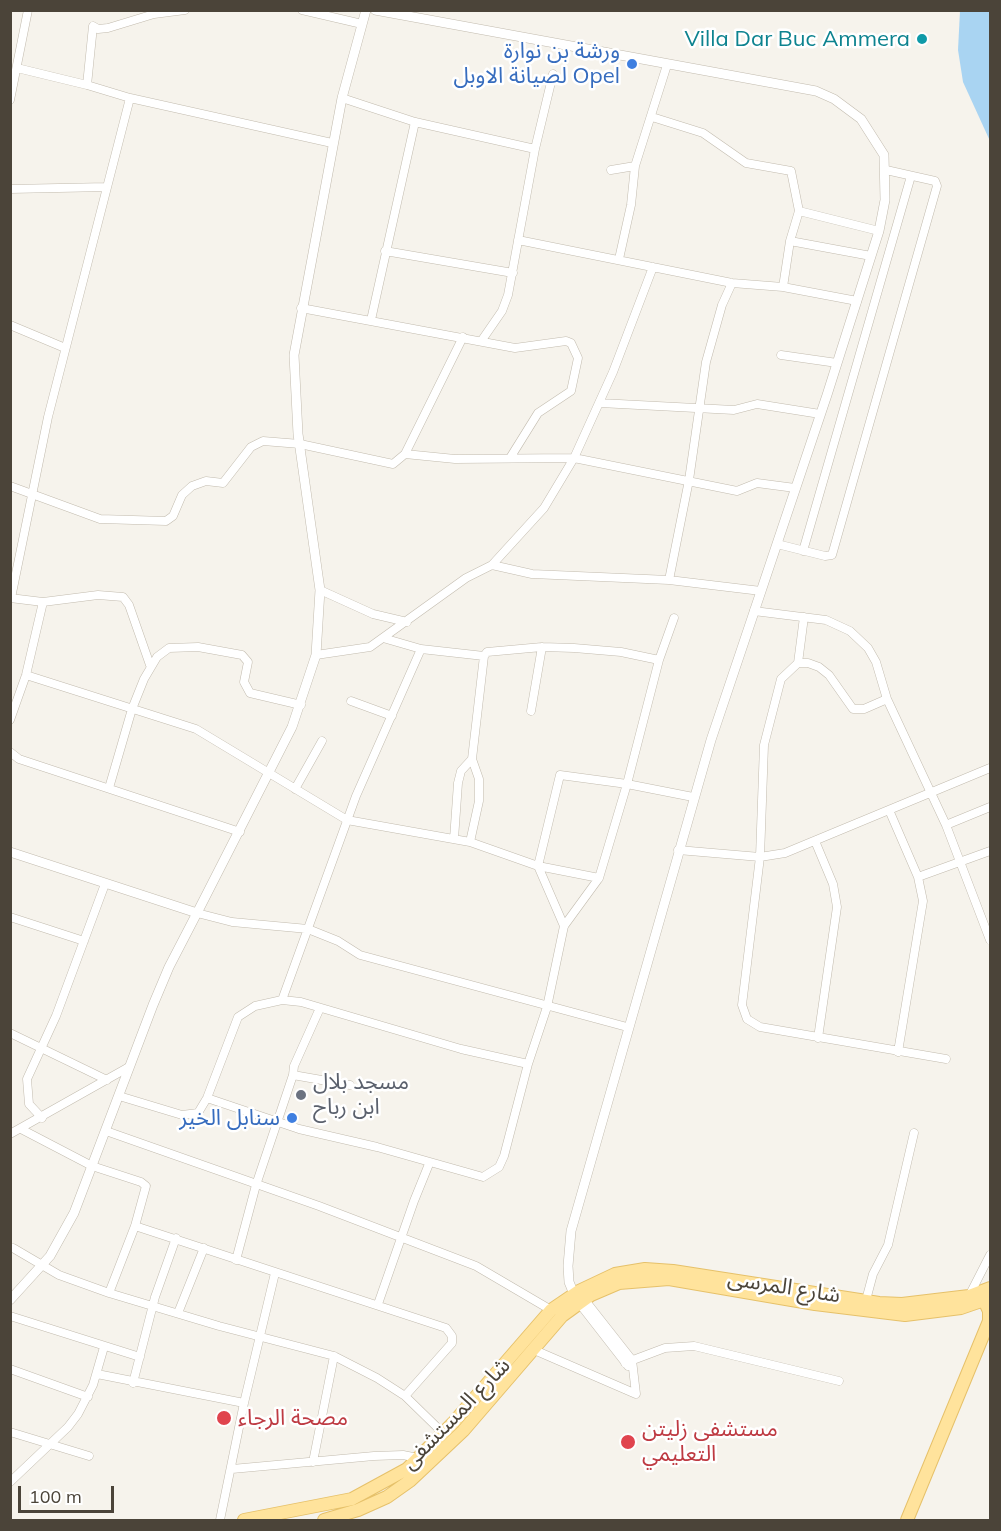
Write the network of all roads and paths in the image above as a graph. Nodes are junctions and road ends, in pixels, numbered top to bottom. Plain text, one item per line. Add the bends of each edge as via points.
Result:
1 (28, 10) edge
2 (185, 10) edge
3 (302, 10) edge
4 (366, 10) edge
5 (375, 10) edge
6 (362, 24) junction
7 (667, 65) junction
8 (17, 68) junction
9 (553, 74) dead end
10 (87, 85) junction
11 (130, 98) junction
12 (342, 98) junction
13 (10, 100) edge
14 (652, 117) junction
15 (415, 122) junction
16 (332, 143) junction
17 (535, 149) junction
18 (635, 166) junction
19 (611, 170) dead end
20 (886, 170) junction
21 (911, 176) junction
22 (107, 187) junction
23 (10, 189) edge
24 (800, 211) junction
25 (879, 231) junction
26 (518, 240) junction
27 (790, 241) junction
28 (386, 251) junction
29 (871, 256) junction
30 (619, 259) junction
31 (653, 267) junction
32 (513, 273) junction
33 (732, 283) junction
34 (783, 287) junction
35 (857, 301) junction
36 (301, 308) junction
37 (371, 320) junction
38 (10, 325) edge
39 (463, 337) junction
40 (482, 340) junction
41 (65, 348) junction
42 (781, 355) dead end
43 (837, 363) junction
44 (600, 403) junction
45 (700, 410) junction
46 (820, 414) junction
47 (300, 444) junction
48 (405, 454) junction
49 (510, 458) junction
50 (574, 458) junction
51 (689, 480) junction
52 (10, 486) edge
53 (795, 489) junction
54 (30, 493) junction
55 (777, 544) junction
56 (803, 551) junction
57 (492, 565) junction
58 (669, 580) junction
59 (320, 590) junction
60 (761, 591) junction
61 (11, 598) edge
62 (43, 602) junction
63 (754, 611) junction
64 (804, 617) junction
65 (674, 618) dead end
66 (407, 622) junction
67 (383, 638) junction
68 (542, 647) junction
69 (421, 649) junction
70 (316, 655) junction
71 (484, 656) junction
72 (658, 660) junction
73 (798, 663) junction
74 (150, 665) junction
75 (26, 675) junction
76 (887, 699) junction
77 (351, 701) dead end
78 (301, 705) junction
79 (132, 709) junction
80 (531, 711) dead end
81 (392, 716) junction
82 (10, 720) edge
83 (322, 741) dead end
84 (10, 752) edge
85 (472, 759) junction
86 (990, 768) edge
87 (270, 774) junction
88 (627, 784) junction
89 (109, 788) junction
90 (296, 789) junction
91 (930, 792) junction
92 (693, 797) junction
93 (990, 807) edge
94 (889, 810) junction
95 (347, 820) junction
96 (946, 825) junction
97 (240, 832) junction
98 (454, 839) junction
99 (815, 841) junction
100 (470, 842) junction
101 (678, 850) junction
102 (990, 851) edge
103 (10, 852) edge
104 (760, 857) junction
105 (960, 862) junction
106 (538, 866) junction
107 (918, 877) junction
108 (599, 878) junction
109 (105, 884) junction
110 (197, 913) junction
111 (10, 917) edge
112 (564, 926) junction
113 (308, 929) junction
114 (990, 940) edge
115 (84, 941) junction
116 (282, 1000) junction
117 (547, 1007) junction
118 (320, 1008) junction
119 (627, 1027) junction
120 (10, 1033) edge
121 (818, 1038) junction
122 (40, 1046) junction
123 (898, 1052) junction
124 (946, 1059) dead end
125 (528, 1064) junction
126 (129, 1067) junction
127 (293, 1075) junction
128 (107, 1080) junction
129 (350, 1085) dead end
130 (119, 1096) junction
131 (207, 1098) junction
132 (42, 1118) junction
133 (277, 1123) junction
134 (21, 1129) junction
135 (106, 1131) junction
136 (914, 1133) dead end
137 (10, 1134) edge
138 (429, 1164) junction
139 (92, 1166) junction
140 (256, 1185) junction
141 (135, 1226) junction
142 (401, 1237) junction
143 (176, 1238) junction
144 (13, 1248) dead end
145 (204, 1248) junction
146 (990, 1255) edge
147 (236, 1260) junction
148 (42, 1267) junction
149 (276, 1273) junction
150 (569, 1279) junction
151 (109, 1293) junction
152 (579, 1297) junction
153 (981, 1297) edge
154 (10, 1300) edge
155 (866, 1300) junction
156 (378, 1304) junction
157 (154, 1306) junction
158 (553, 1308) junction
159 (178, 1313) junction
160 (10, 1316) edge
161 (989, 1321) edge
162 (260, 1337) junction
163 (104, 1347) junction
164 (532, 1349) junction
165 (334, 1356) junction
166 (140, 1357) junction
167 (629, 1361) junction
168 (10, 1369) edge
169 (97, 1374) junction
170 (839, 1381) dead end
171 (133, 1383) junction
172 (88, 1396) junction
173 (405, 1396) junction
174 (244, 1403) junction
175 (10, 1432) edge
176 (444, 1434) junction
177 (50, 1444) junction
178 (89, 1456) dead end
179 (418, 1458) junction
180 (313, 1462) junction
181 (232, 1469) junction
182 (10, 1482) edge
183 (220, 1521) edge
184 (244, 1521) edge
185 (324, 1521) edge
186 (907, 1521) edge

1 - 8 street
2 - 10 street via 154,14 108,28 93,26
3 - 6 street
4 - 6 street
5 - 7 street
6 - 12 street
7 - 14 street
7 - 20 street via 825,94 867,126 884,155
8 - 10 street
8 - 13 street
9 - 17 street
10 - 11 street
11 - 16 street
11 - 22 street
12 - 15 street
12 - 16 street
14 - 18 street
14 - 24 street via 703,133 746,163 789,169
15 - 17 street
15 - 28 street
16 - 36 street
17 - 26 street
18 - 19 street
18 - 30 street
20 - 21 street
20 - 25 street
21 - 56 street
21 - 56 street via 935,181 937,186 835,543 830,556
22 - 23 street
22 - 41 street
24 - 25 street
24 - 27 street
25 - 29 street
26 - 30 street
26 - 32 street
27 - 29 street
27 - 34 street
28 - 32 street
28 - 37 street
29 - 35 street
30 - 31 street
31 - 33 street
31 - 44 street
32 - 40 street via 502,311
33 - 34 street
33 - 45 street via 714,332
34 - 35 street
35 - 43 street
36 - 37 street
36 - 47 street via 293,376
37 - 39 street
38 - 41 street
39 - 40 street
39 - 48 street
40 - 49 street via 514,348 566,341 578,352 571,391 538,413
41 - 54 street
42 - 43 street
43 - 46 street
44 - 45 street
44 - 50 street
45 - 46 street via 739,410 757,404
45 - 51 street
46 - 53 street
47 - 48 street via 389,464 398,462
47 - 54 street via 257,443 226,481 192,486 166,521 100,519
47 - 59 street
48 - 49 street via 455,459
49 - 50 street
50 - 51 street
50 - 57 street via 544,508
51 - 53 street via 737,490 757,483
51 - 58 street
52 - 54 street
53 - 55 street
54 - 61 street
55 - 56 street
55 - 60 street
57 - 58 street via 532,574
57 - 66 street via 457,584
58 - 60 street
59 - 66 street via 367,612
59 - 70 street
60 - 63 street
61 - 62 street
62 - 74 street via 98,595 123,597
62 - 75 street
63 - 64 street
63 - 92 street
64 - 73 street
64 - 76 street via 834,623 862,642 876,662
65 - 72 street
66 - 67 street
67 - 69 street
67 - 70 street via 370,647
68 - 71 street via 494,650
68 - 72 street via 603,650
68 - 80 street
69 - 71 street
69 - 81 street
70 - 78 street
71 - 85 street
72 - 88 street
73 - 76 street via 819,667 836,683 853,709 861,710
73 - 104 street via 781,679 764,745
74 - 78 street via 169,648 178,646 242,655 248,662 244,682 250,693
74 - 79 street
75 - 79 street
75 - 82 street
76 - 91 street
77 - 81 street
78 - 87 street
79 - 87 street via 196,729
79 - 89 street
81 - 95 street
83 - 90 street
84 - 89 street via 19,759
85 - 98 street via 461,771 458,783
85 - 100 street via 480,786
86 - 91 street
87 - 90 street
87 - 97 street
88 - 92 street
88 - 106 street via 558,776
88 - 108 street
89 - 97 street
90 - 95 street
91 - 94 street
91 - 96 street
92 - 101 street
93 - 96 street
94 - 99 street
94 - 107 street
95 - 98 street
95 - 113 street
96 - 105 street
97 - 110 street
98 - 100 street
99 - 104 street via 785,853
99 - 121 street via 832,884 837,914
100 - 106 street
101 - 104 street
101 - 119 street
102 - 105 street
103 - 109 street
104 - 121 street via 744,1012 760,1028
105 - 107 street
105 - 114 street
106 - 108 street
106 - 112 street
107 - 123 street via 922,909
108 - 112 street
109 - 110 street
109 - 115 street
110 - 113 street via 232,922
110 - 126 street via 169,967
111 - 115 street
112 - 117 street
113 - 116 street
113 - 117 street via 360,955
115 - 122 street via 56,1016
116 - 118 street
116 - 131 street via 255,1006 238,1017
117 - 119 street
117 - 125 street
118 - 125 street via 460,1049
118 - 127 street
119 - 150 street via 571,1230 567,1252
120 - 122 street
121 - 123 street
122 - 128 street
122 - 132 street via 27,1079 27,1097 34,1112
123 - 124 street
125 - 138 street via 499,1167 483,1177
126 - 128 street
126 - 130 street
127 - 129 street
127 - 133 street
128 - 132 street
130 - 131 street via 190,1115 200,1111
130 - 135 street
131 - 133 street
132 - 134 street
133 - 138 street
133 - 140 street
134 - 137 street
134 - 139 street
135 - 139 street
135 - 140 street
136 - 155 street via 888,1245 873,1274
138 - 142 street
139 - 141 street via 144,1183 146,1189
139 - 148 street via 66,1228
140 - 142 street
140 - 147 street
141 - 143 street
141 - 151 street
142 - 156 street
142 - 158 street via 476,1266
143 - 145 street
143 - 157 street
144 - 148 street
145 - 147 street
145 - 159 street
146 - 153 street
147 - 149 street
148 - 151 street
148 - 154 street
149 - 156 street
149 - 162 street
150 - 152 street
150 - 158 street
151 - 157 street
152 - 153 main road, شارع المرسى via 619,1283 658,1278 905,1315
152 - 155 main road, شارع المرسى via 615,1275 659,1269
152 - 158 main road, شارع المستشفى
152 - 164 main road, شارع المستشفى
152 - 167 street
153 - 155 main road, شارع المرسى via 902,1304
153 - 161 main road
156 - 173 street via 446,1328 452,1336 452,1343
157 - 159 street
157 - 166 street
158 - 176 main road, شارع المستشفى
159 - 162 street
160 - 163 street
161 - 186 main road
162 - 165 street
162 - 174 street
163 - 166 street
163 - 169 street
164 - 167 street via 636,1394 635,1374
164 - 185 main road, شارع المستشفى via 463,1431 411,1480 368,1506
165 - 173 street
165 - 180 street
166 - 171 street
167 - 170 street via 672,1347 694,1346
168 - 172 street
169 - 171 street
169 - 172 street
171 - 174 street
172 - 177 street via 68,1427
173 - 176 street
174 - 181 street
175 - 177 street
176 - 179 main road, شارع المستشفى
177 - 178 street
177 - 182 street
179 - 180 street via 394,1455
179 - 184 main road, شارع المستشفى via 381,1486 352,1499
180 - 181 street
181 - 183 street

